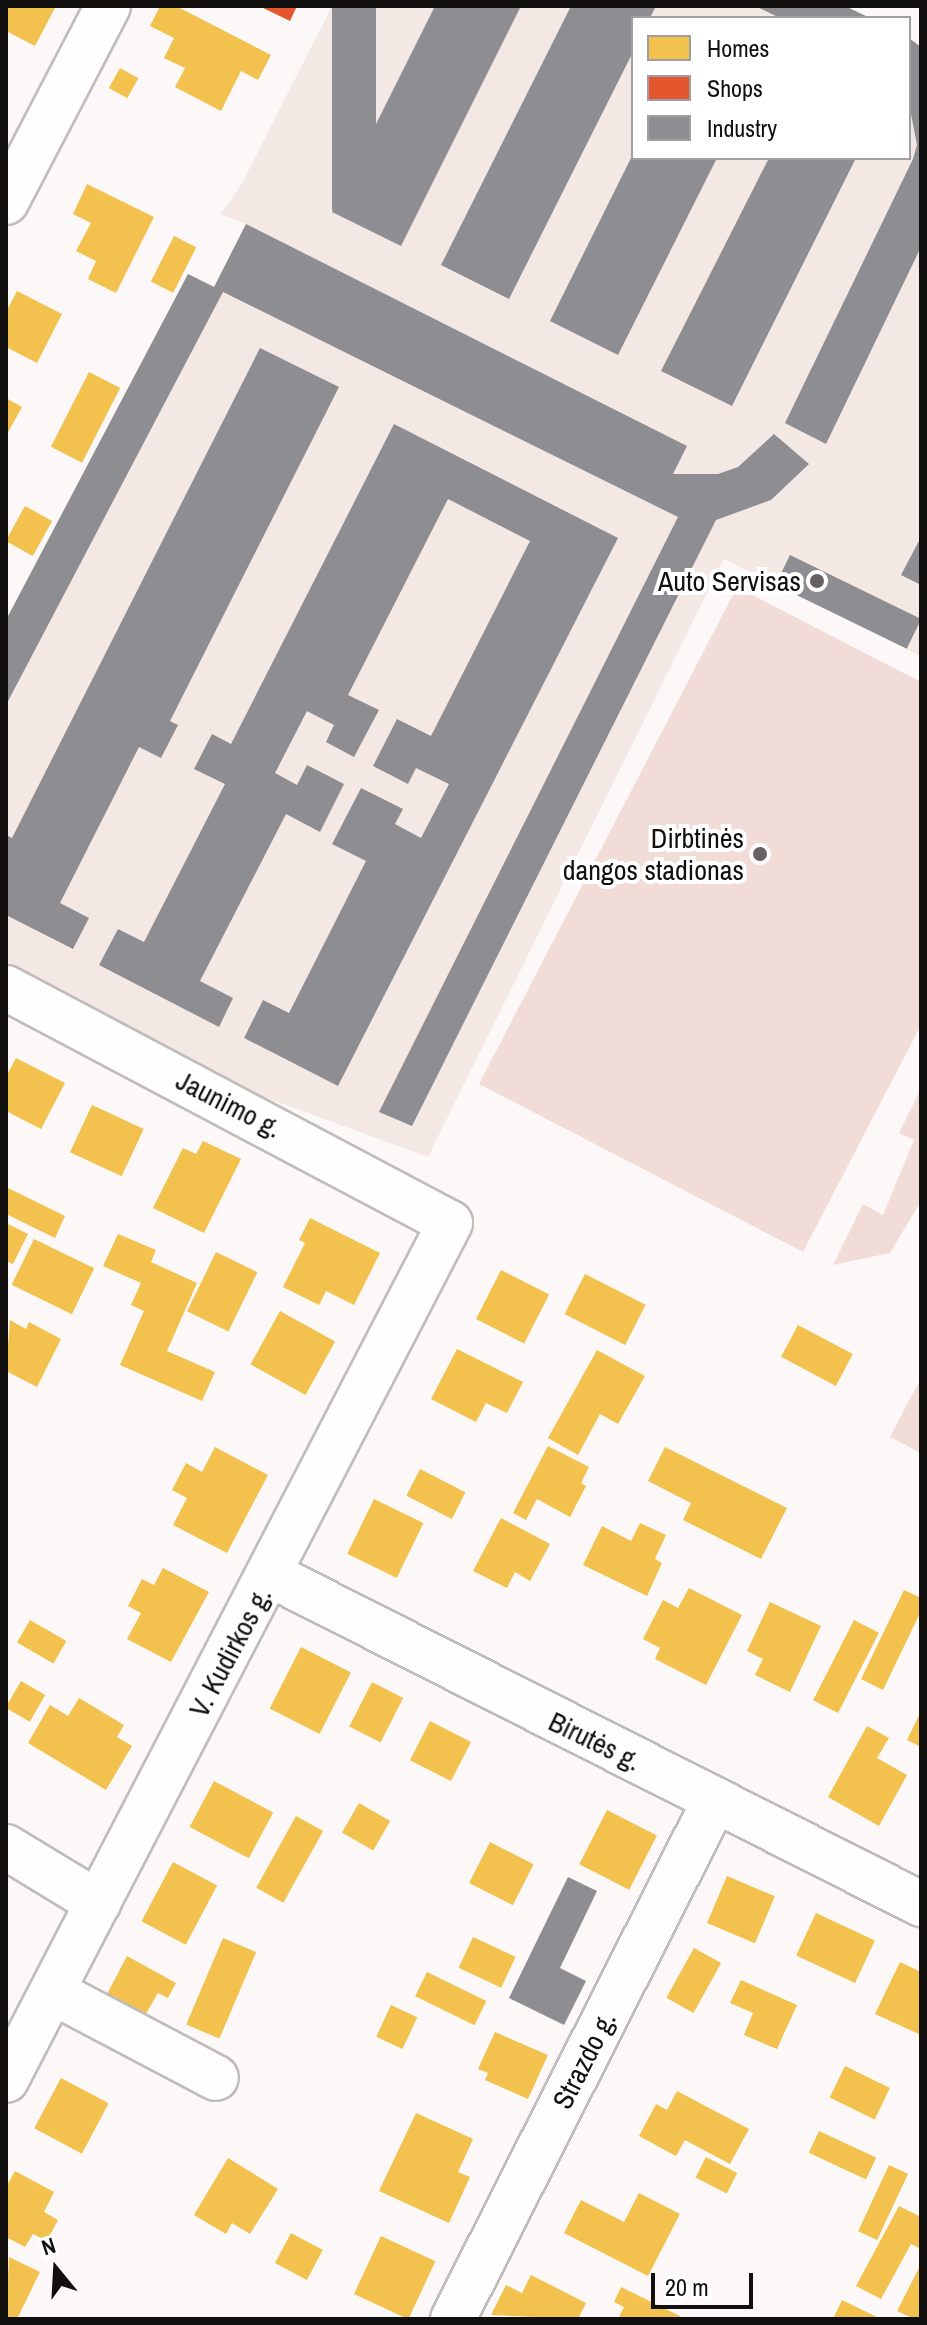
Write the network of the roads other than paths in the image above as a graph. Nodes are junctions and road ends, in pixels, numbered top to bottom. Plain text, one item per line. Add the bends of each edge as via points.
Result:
1 (108, 6) edge
2 (6, 202) edge
3 (6, 988) edge
4 (450, 1223) joint
5 (271, 1575) junction
6 (715, 1800) junction
7 (6, 1847) edge
8 (98, 1903) junction
9 (921, 1904) edge
10 (53, 1992) junction
11 (216, 2078) dead end
12 (6, 2080) edge
13 (453, 2319) edge

1 - 2 street
3 - 4 street, Jaunimo g.
4 - 5 street, V. Kudirkos g.
5 - 6 street, Birutės g.
5 - 8 street, V. Kudirkos g.
6 - 9 street, Birutės g.
6 - 13 street, Strazdo g.
7 - 8 street
8 - 10 street, V. Kudirkos g.
10 - 11 street
10 - 12 street, V. Kudirkos g.

